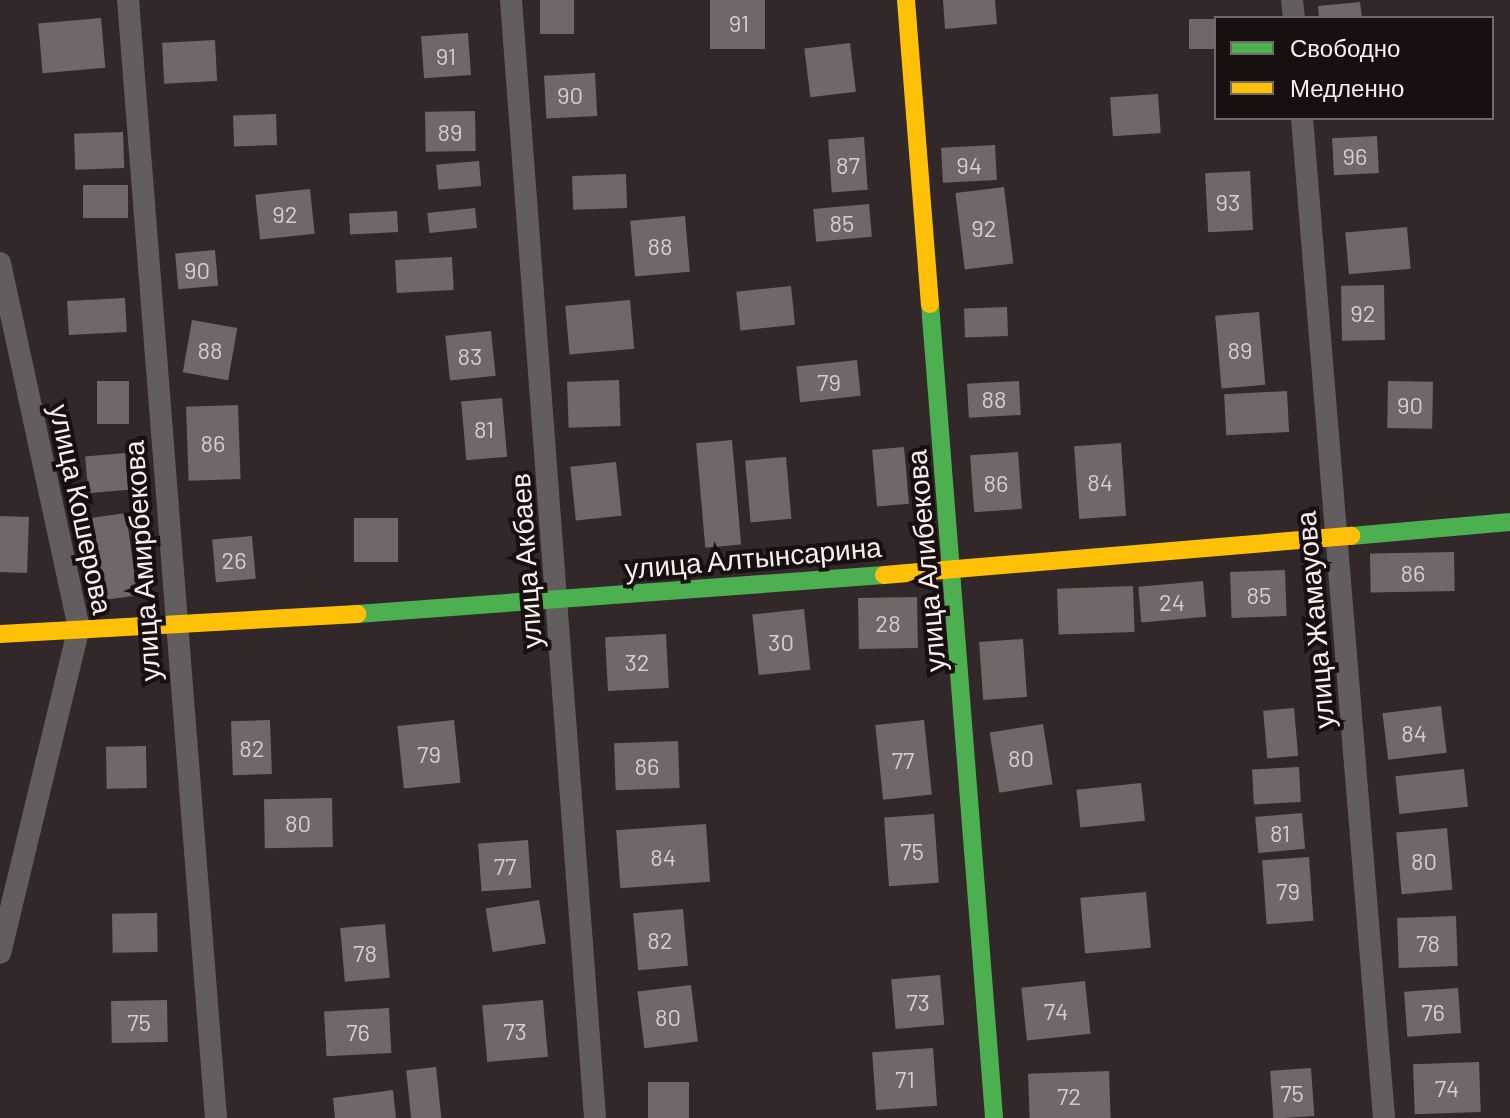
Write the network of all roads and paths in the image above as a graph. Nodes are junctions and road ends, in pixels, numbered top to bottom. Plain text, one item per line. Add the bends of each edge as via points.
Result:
1 (128, 0) edge
2 (511, 0) edge
3 (906, 0) edge
4 (1302, 120) edge
5 (0, 263) edge
6 (1510, 522) edge
7 (1338, 538) junction
8 (955, 566) junction
9 (558, 603) junction
10 (176, 622) junction
11 (79, 627) junction
12 (0, 634) edge
13 (0, 953) edge
14 (216, 1118) edge
15 (595, 1118) edge
16 (994, 1118) edge
17 (1384, 1118) edge

1 - 10 street, улица Амирбекова
2 - 9 street, улица Акбаев
3 - 8 street, улица Алибекова
4 - 7 street, улица Жамауова
5 - 11 street, улица Кошерова
6 - 7 street, улица Алтынсарина
7 - 8 street, улица Алтынсарина
7 - 17 street, улица Жамауова
8 - 9 street, улица Алтынсарина
8 - 16 street, улица Алибекова
9 - 10 street, улица Алтынсарина
9 - 15 street, улица Акбаев
10 - 11 street, улица Алтынсарина
10 - 14 street, улица Амирбекова
11 - 12 street, улица Алтынсарина
11 - 13 street, улица Кошерова

